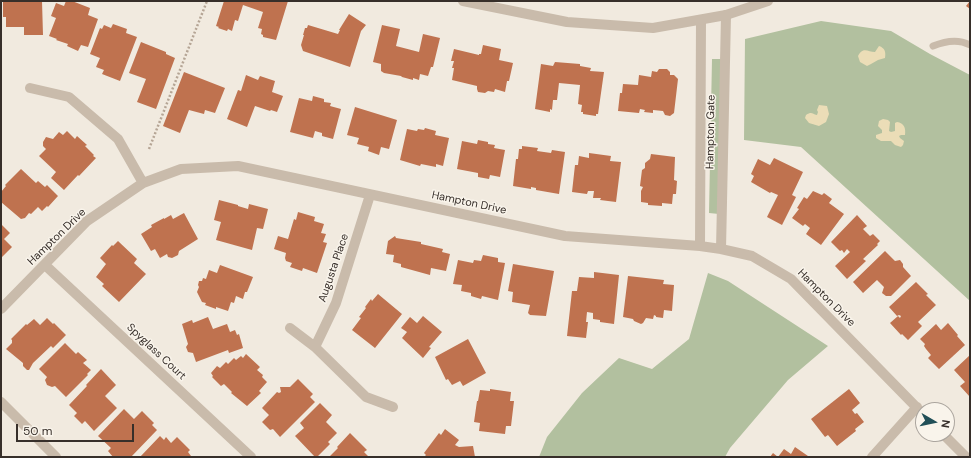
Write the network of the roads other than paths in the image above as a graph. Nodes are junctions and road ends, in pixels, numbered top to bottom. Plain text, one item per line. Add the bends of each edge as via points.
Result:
1 (463, 1) edge
2 (768, 1) edge
3 (726, 15) junction
4 (701, 20) junction
5 (970, 45) edge
6 (933, 46) dead end
7 (30, 88) dead end
8 (143, 184) junction
9 (370, 195) junction
10 (700, 246) junction
11 (722, 249) junction
12 (45, 265) junction
13 (1, 309) edge
14 (290, 328) dead end
15 (315, 347) junction
16 (1, 402) edge
17 (915, 405) edge
18 (393, 407) dead end
19 (915, 415) edge
20 (951, 442) edge
21 (56, 457) edge
22 (251, 457) edge
23 (872, 457) edge
24 (966, 457) edge

1 - 4 street via 567,22 653,28
2 - 3 street
3 - 4 street
3 - 11 street, Hampton Gate
4 - 10 street, Hampton Gate
5 - 6 lane via 949,42
7 - 8 street via 69,97 118,139
8 - 9 street, Hampton Drive via 181,168 238,166
8 - 12 street, Hampton Drive via 86,221
9 - 10 street, Hampton Drive via 565,236
9 - 15 street, Augusta Place via 336,303
10 - 11 street, Hampton Drive
11 - 17 street, Hampton Drive via 752,256 791,279
12 - 13 street, Hampton Drive
12 - 22 street, Spyglass Court
14 - 15 street
15 - 18 street via 366,397
16 - 21 street
19 - 23 street
20 - 24 street

